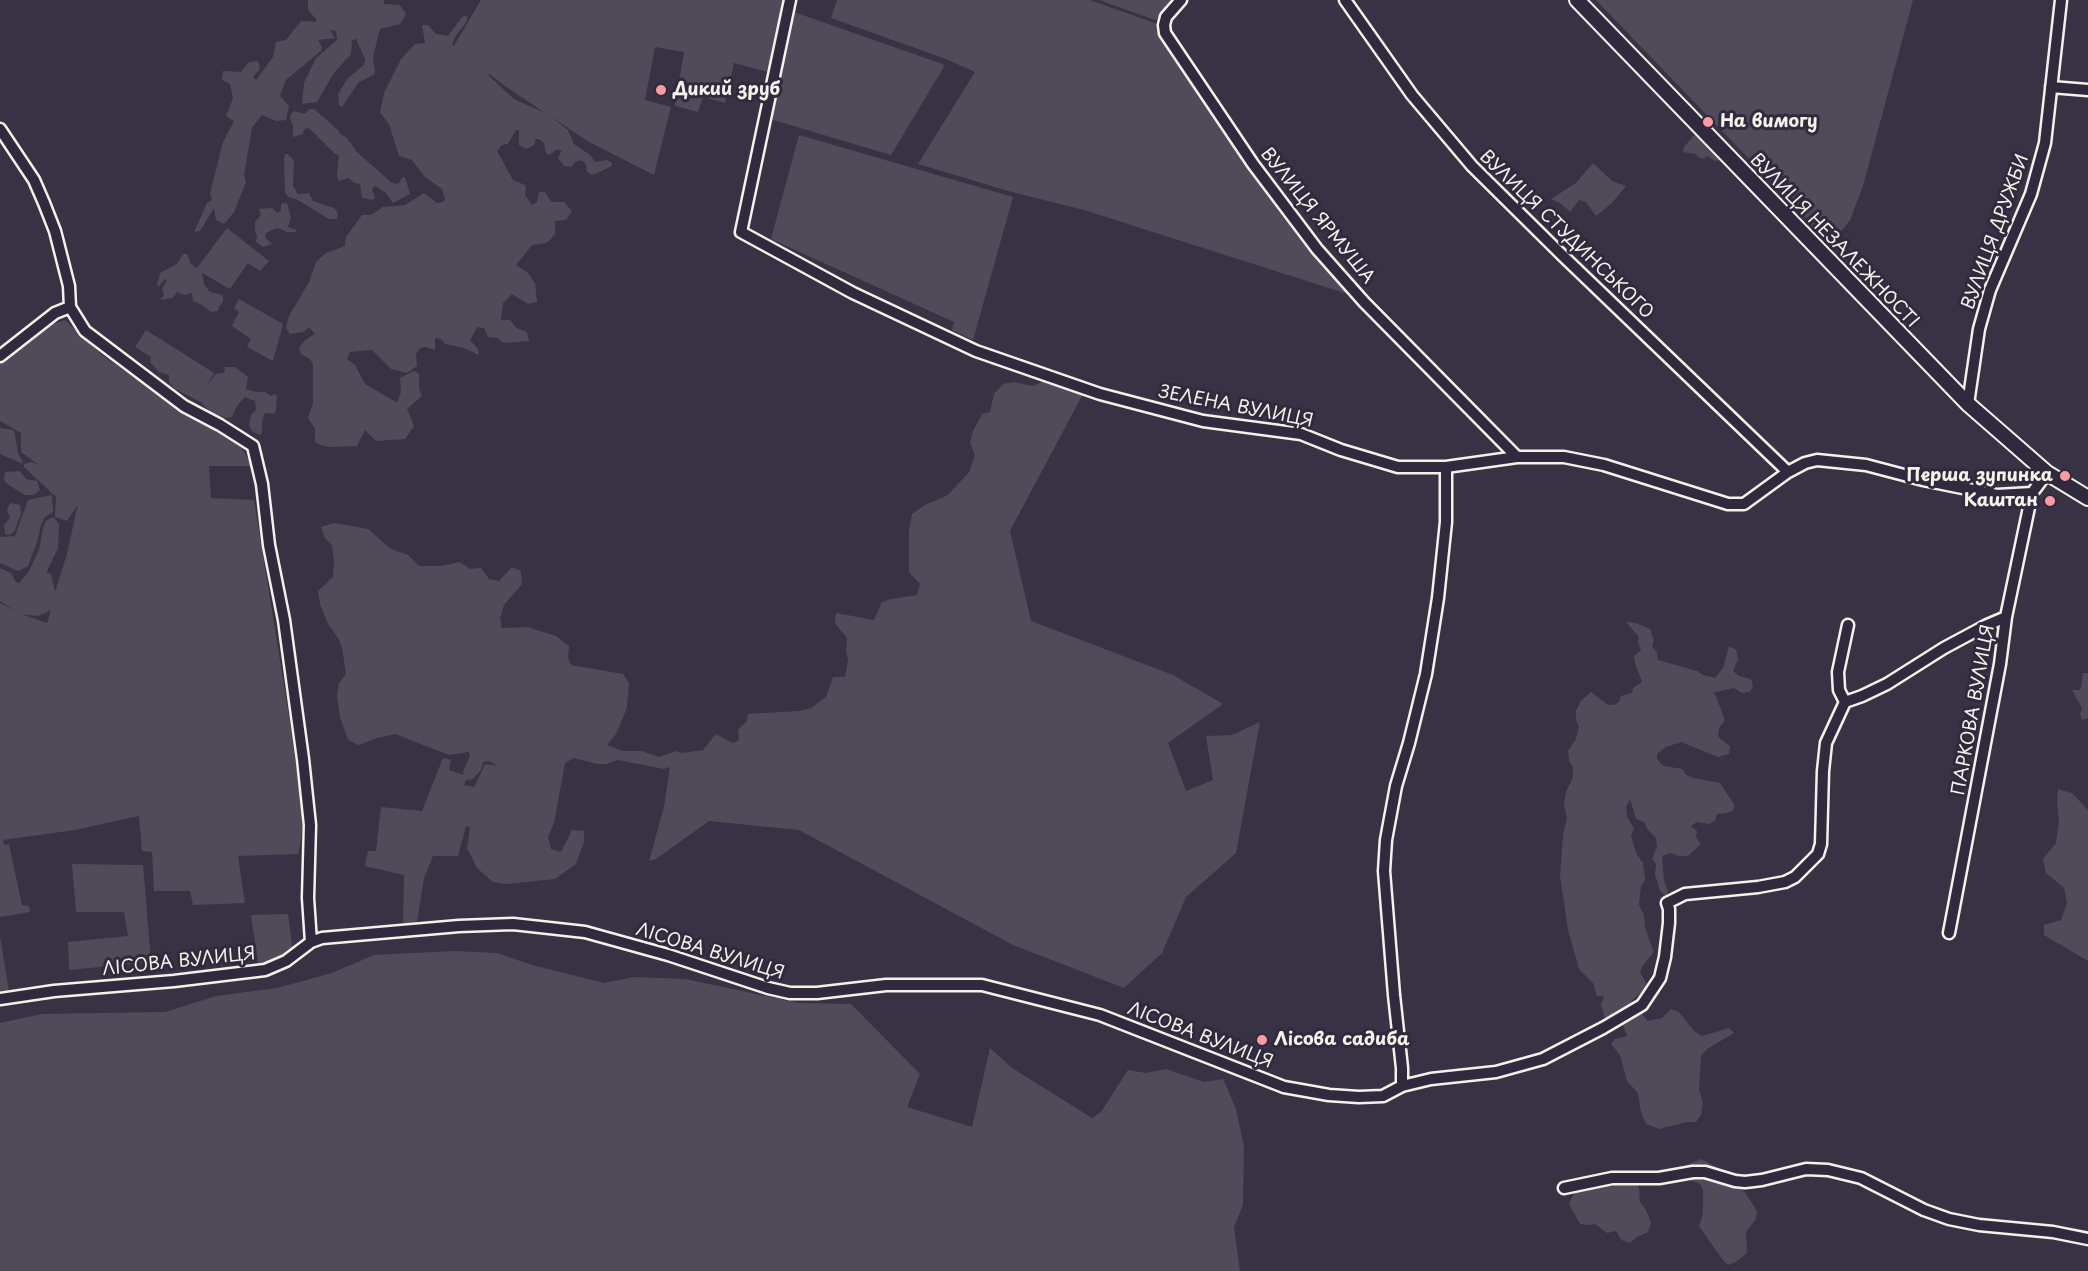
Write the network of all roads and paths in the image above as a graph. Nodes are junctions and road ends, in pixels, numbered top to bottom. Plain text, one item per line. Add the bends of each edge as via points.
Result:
1 (790, 0) edge
2 (1181, 0) edge
3 (1345, 0) edge
4 (1576, 0) edge
5 (2061, 0) edge
6 (2051, 87) junction
7 (2088, 90) edge
8 (0, 129) edge
9 (70, 307) junction
10 (0, 356) edge
11 (1968, 404) junction
12 (1517, 457) junction
13 (1446, 467) junction
14 (1788, 472) junction
15 (2047, 473) junction
16 (2032, 493) junction
17 (2088, 498) edge
18 (2006, 617) junction
19 (1848, 625) dead end
20 (1845, 702) junction
21 (1949, 933) dead end
22 (311, 942) junction
23 (0, 999) edge
24 (1402, 1086) junction
25 (1564, 1188) dead end
26 (2088, 1239) edge

1 - 13 street, ЗЕЛЕНА ВУЛИЦЯ via 741,232 854,294 976,351 1100,394 1203,421 1301,434 1398,467
2 - 12 street, ВУЛИЦЯ ЯРМУША via 1166,17 1165,33 1253,164 1317,249 1364,302
3 - 14 street, ВУЛИЦЯ СТУДИНСЬКОГО via 1412,95 1472,166
4 - 11 street, ВУЛИЦЯ НЕЗАЛЕЖНОСТІ
5 - 6 street, ВУЛИЦЯ ДРУЖБИ
6 - 7 street
6 - 11 street, ВУЛИЦЯ ДРУЖБИ via 2045,143 2031,194 1990,290 1979,329
8 - 9 street via 44,203 69,286
9 - 10 street via 56,313
9 - 22 street via 85,331 101,344 184,406 253,446 284,620 303,759 310,825
11 - 15 street, ВУЛИЦЯ НЕЗАЛЕЖНОСТІ
12 - 13 street, ЗЕЛЕНА ВУЛИЦЯ
12 - 14 street, ЗЕЛЕНА ВУЛИЦЯ via 1564,458 1604,465 1728,504 1744,504
13 - 24 street via 1446,522 1426,674 1386,840 1384,871
14 - 16 street, ЗЕЛЕНА ВУЛИЦЯ via 1805,463 1828,460 1997,495
15 - 16 street
15 - 17 street, ВУЛИЦЯ НЕЗАЛЕЖНОСТІ
16 - 18 street, ПАРКОВА ВУЛИЦЯ
18 - 20 street via 1944,648 1887,684
18 - 21 street, ПАРКОВА ВУЛИЦЯ
19 - 20 street via 1838,672 1839,690
20 - 24 street, ЛІСОВА ВУЛИЦЯ via 1826,743 1821,844 1818,854 1795,877 1758,887 1685,894 1667,903 1669,923 1660,978 1642,1005 1603,1028 1543,1059 1515,1068
22 - 23 street, ЛІСОВА ВУЛИЦЯ via 286,961 265,970
22 - 24 street, ЛІСОВА ВУЛИЦЯ via 459,926 513,924 559,928 668,955 790,993 886,985 982,985 1100,1015 1298,1090 1359,1097 1383,1096
25 - 26 street via 1612,1179 1659,1178 1693,1172 1745,1182 1806,1169 1828,1170 1861,1178 1949,1219

